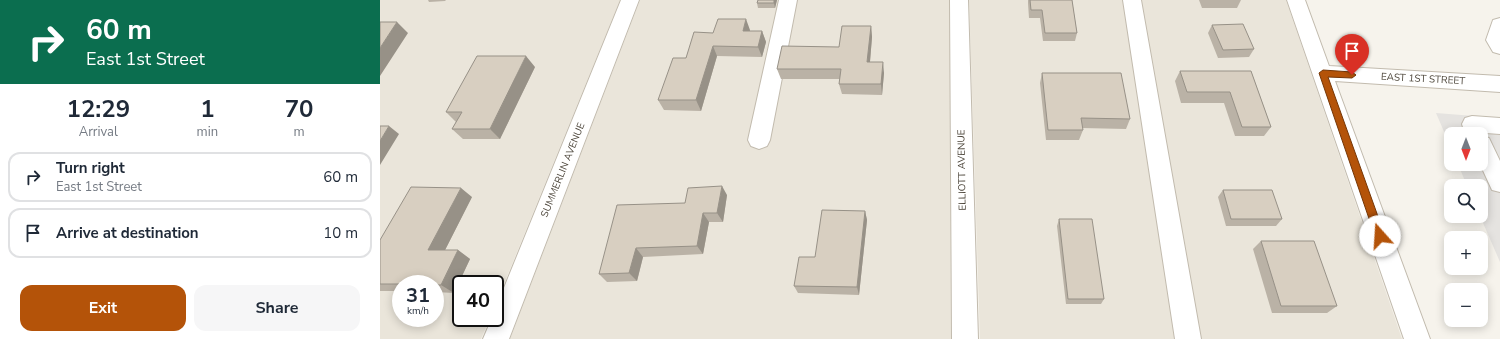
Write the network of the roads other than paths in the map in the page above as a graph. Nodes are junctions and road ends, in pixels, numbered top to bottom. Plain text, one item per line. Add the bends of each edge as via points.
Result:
1 (630, 0) edge
2 (788, 0) edge
3 (959, 0) edge
4 (1132, 0) edge
5 (1296, 0) edge
6 (1500, 25) edge
7 (1500, 48) edge
8 (1323, 73) junction
9 (1500, 84) edge
10 (1500, 126) edge
11 (1473, 127) edge
12 (759, 140) dead end
13 (1488, 158) edge
14 (1500, 183) edge
15 (496, 339) edge
16 (965, 339) edge
17 (1188, 339) edge
18 (1417, 339) edge

1 - 15 street, SUMMERLIN AVENUE
2 - 12 street
3 - 16 street, ELLIOTT AVENUE
4 - 17 street
5 - 8 street
6 - 7 street via 1496,40
8 - 9 street, EAST 1ST STREET
8 - 18 street
10 - 11 street via 1472,124
13 - 14 street

